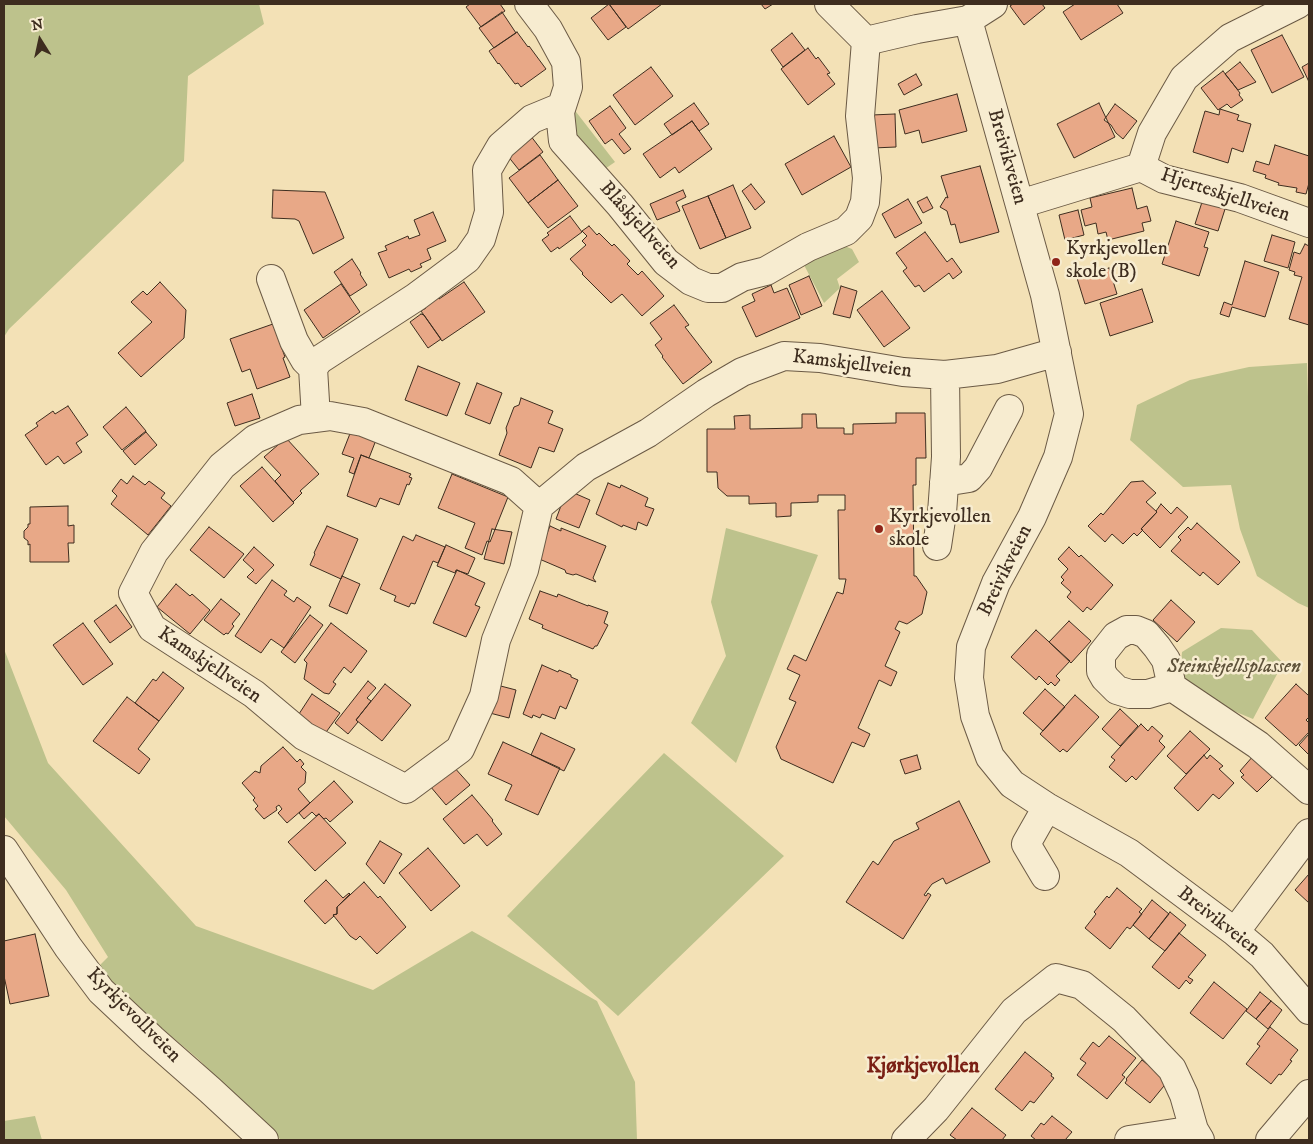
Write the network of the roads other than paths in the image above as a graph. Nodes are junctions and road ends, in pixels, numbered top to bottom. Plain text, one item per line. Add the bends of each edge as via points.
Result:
1 (529, 4) edge
2 (829, 4) edge
3 (993, 4) edge
4 (1298, 4) edge
5 (968, 20) junction
6 (866, 41) junction
7 (561, 107) junction
8 (1141, 167) junction
9 (1020, 204) junction
10 (1309, 223) edge
11 (271, 279) dead end
12 (1057, 352) junction
13 (313, 368) junction
14 (945, 375) junction
15 (1008, 409) dead end
16 (316, 418) junction
17 (944, 482) junction
18 (539, 506) junction
19 (937, 546) dead end
20 (1172, 687) dead end
21 (1309, 790) edge
22 (1047, 807) junction
23 (1309, 833) edge
24 (4, 850) edge
25 (1045, 876) dead end
26 (1236, 932) junction
27 (1309, 1010) edge
28 (1309, 1094) edge
29 (1197, 1135) edge
30 (264, 1140) edge
31 (906, 1140) edge
32 (1130, 1140) edge
33 (1270, 1140) edge

1 - 7 street, Blåskjellveien via 548,29 566,62 568,87
2 - 6 street
3 - 5 street
4 - 8 street, Hjerteskjellveien via 1230,38 1184,78 1152,132
5 - 6 street
5 - 9 street, Breivikveien
6 - 7 street, Blåskjellveien via 860,116 867,178 865,202 859,218 846,231 808,247 766,271 742,277 722,288 708,288 691,281 666,262 564,141
7 - 13 street via 532,119 502,146 487,170 489,212 482,239 467,259 416,297 319,360
8 - 9 street, Hjerteskjellveien
8 - 10 street, Hjerteskjellveien via 1164,179 1240,198
9 - 12 street, Breivikveien
11 - 13 street via 294,341
12 - 14 street, Kamskjellveien via 997,368
12 - 22 street, Breivikveien via 1069,414 1063,440 1032,518 996,583 972,648 969,678 975,716 990,757 1012,784
13 - 16 street
14 - 17 street
14 - 18 street, Kamskjellveien via 784,356 742,372 706,392 648,433 586,467
15 - 17 street via 978,468 969,478
16 - 18 street, Kamskjellveien via 330,416 363,422 406,438 511,481
16 - 18 street, Kamskjellveien via 299,420 255,439 222,466 154,552 132,593 152,628 254,694 304,736 406,789 460,749 484,696 496,640 524,570
17 - 19 street
20 - 21 street via 1258,745
22 - 25 street via 1026,844
22 - 26 street, Breivikveien via 1129,853
23 - 26 street
24 - 30 street, Kyrkjevollveien via 101,991
26 - 27 street, Breivikveien via 1262,955
28 - 33 street
29 - 31 street via 1172,1070 1124,1019 1082,986 1056,978 1014,1010 936,1109
29 - 32 street

